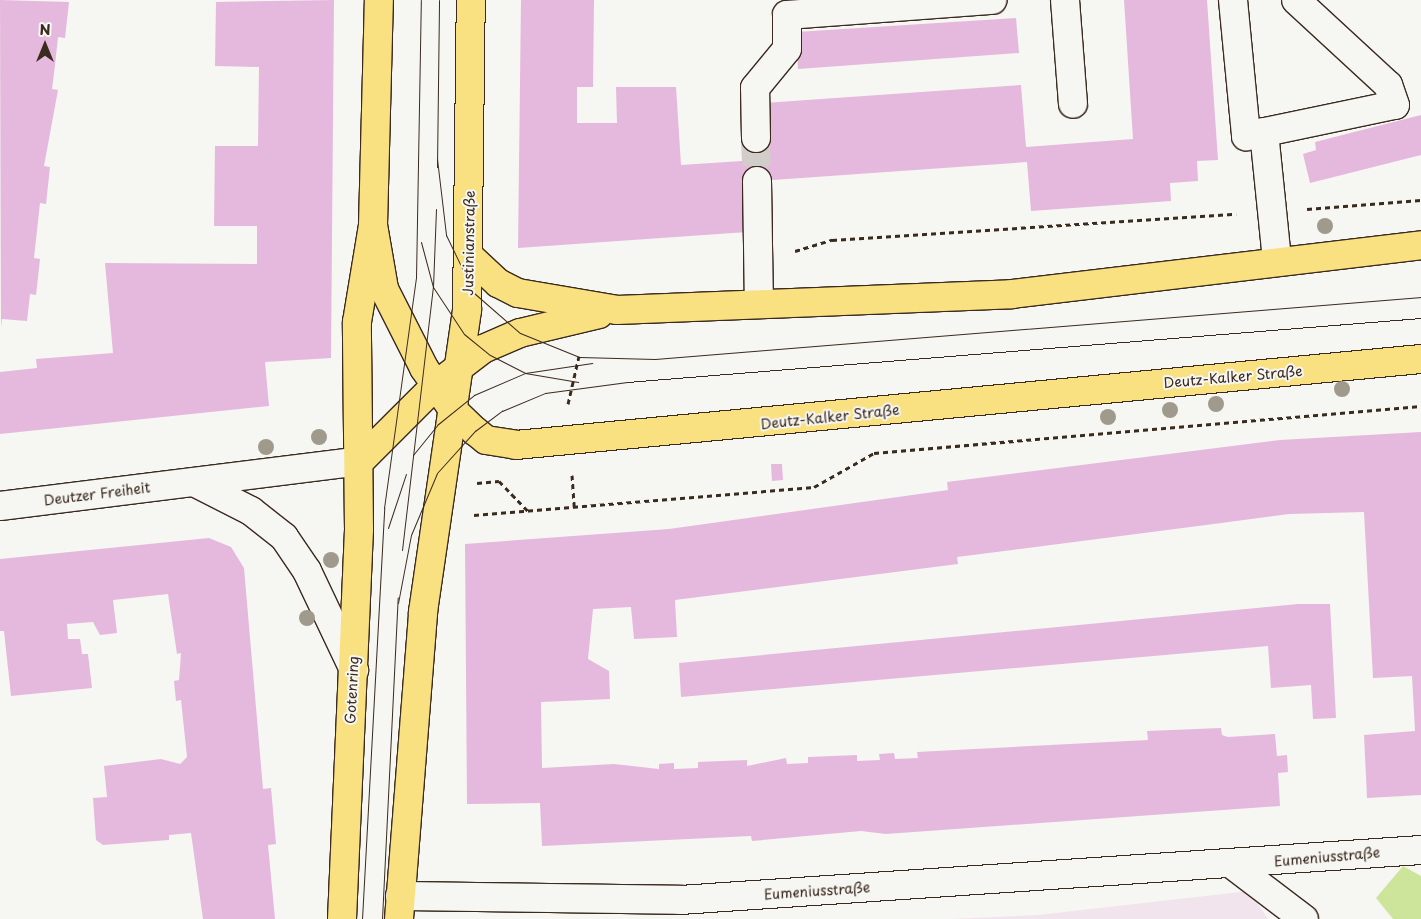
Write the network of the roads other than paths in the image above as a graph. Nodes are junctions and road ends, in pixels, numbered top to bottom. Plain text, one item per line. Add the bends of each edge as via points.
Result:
1 (379, 0) edge
2 (471, 0) edge
3 (992, 0) edge
4 (1065, 0) edge
5 (1233, 0) edge
6 (1296, 0) edge
7 (1073, 104) dead end
8 (1264, 132) junction
9 (756, 138) tunnel mouth
10 (757, 181) tunnel mouth
11 (373, 226) junction
12 (1421, 245) edge
13 (469, 256) junction
14 (1277, 259) junction
15 (758, 304) junction
16 (617, 310) junction
17 (1421, 359) edge
18 (461, 363) junction
19 (436, 385) junction
20 (454, 411) junction
21 (360, 461) junction
22 (194, 482) junction
23 (0, 506) edge
24 (354, 670) junction
25 (1421, 850) edge
26 (1233, 865) junction
27 (399, 908) edge
28 (342, 919) edge
29 (1304, 919) edge

1 - 11 main road
2 - 13 main road, Justinianstraße
3 - 9 street via 787,15 787,49 756,88
4 - 7 street
5 - 8 street via 1246,136
6 - 8 street via 1388,85 1395,105
8 - 14 street via 1269,212
10 - 15 street
11 - 19 main road, Deutz-Kalker Straße via 378,264 394,314
11 - 21 main road via 357,322
12 - 14 main road
13 - 16 main road via 498,283 518,293
13 - 18 main road, Justinianstraße
14 - 15 main road via 1012,294
15 - 16 main road
16 - 18 main road via 520,333
17 - 20 main road, Deutz-Kalker Straße via 570,443 516,445 486,440
18 - 19 main road
18 - 20 main road, Justinianstraße
19 - 20 main road, Deutz-Kalker Straße
19 - 21 main road
20 - 27 main road, Justinianstraße via 423,612
21 - 22 street, Deutzer Freiheit
21 - 24 main road, Gotenring
22 - 23 street, Deutzer Freiheit
22 - 24 street via 251,511 284,537 307,571
24 - 28 main road, Gotenring
25 - 26 street, Eumeniusstraße
26 - 27 street, Eumeniusstraße via 680,900
26 - 29 street

